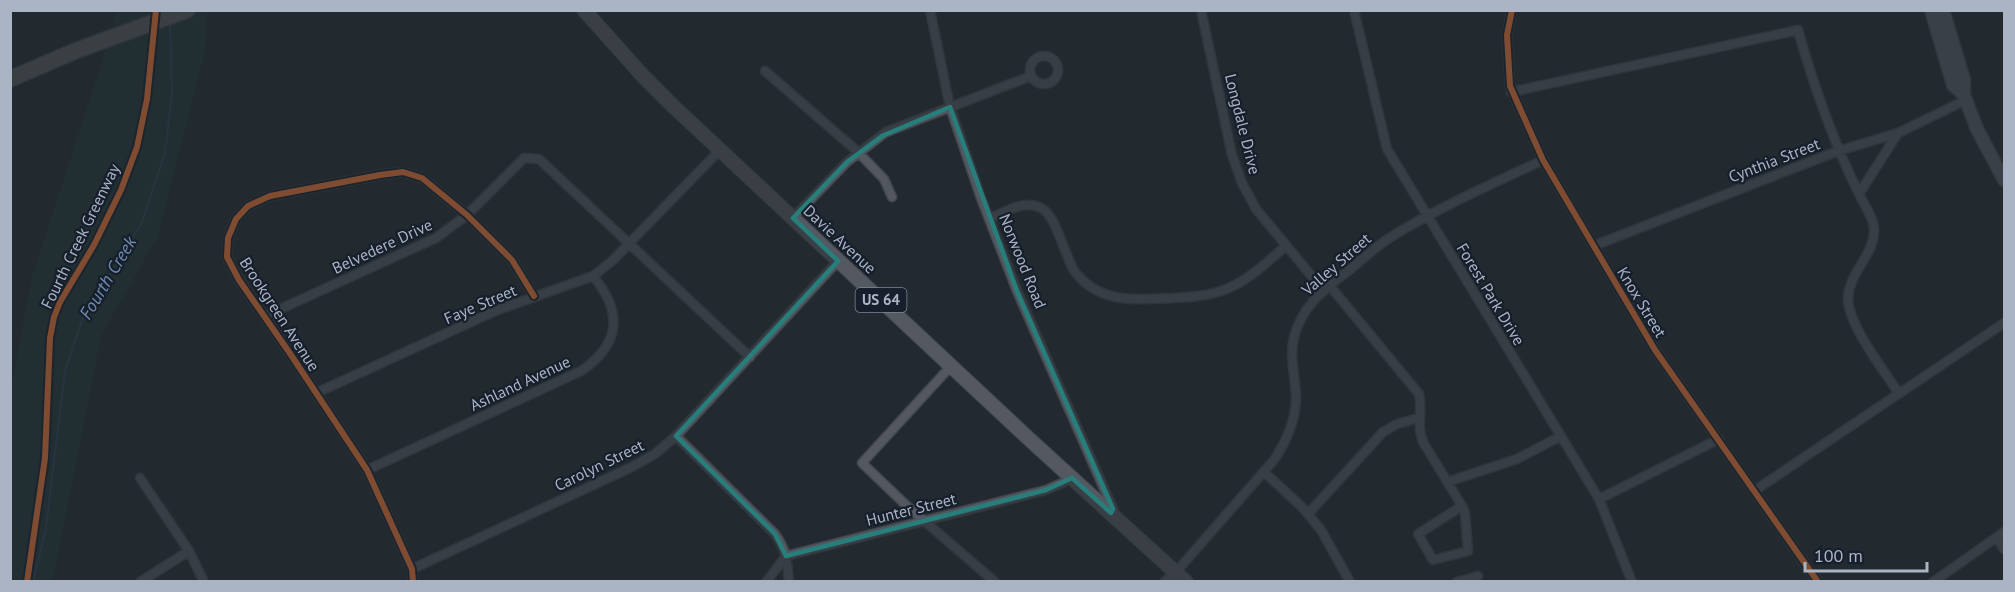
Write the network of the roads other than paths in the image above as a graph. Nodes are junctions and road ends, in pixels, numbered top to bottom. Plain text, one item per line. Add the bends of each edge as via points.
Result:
1 (187, 10) edge
2 (584, 10) edge
3 (930, 10) edge
4 (1201, 10) edge
5 (1354, 10) edge
6 (1512, 10) edge
7 (1931, 10) edge
8 (1943, 10) edge
9 (765, 71) dead end
10 (1031, 76) dead end
11 (10, 79) edge
12 (1511, 92) junction
13 (1965, 98) junction
14 (950, 107) junction
15 (1898, 133) junction
16 (720, 150) junction
17 (1838, 151) junction
18 (858, 152) junction
19 (1543, 160) junction
20 (2004, 180) edge
21 (1859, 194) junction
22 (892, 197) dead end
23 (467, 215) junction
24 (1427, 217) junction
25 (793, 218) junction
26 (989, 219) junction
27 (628, 244) junction
28 (1286, 246) junction
29 (1593, 246) junction
30 (838, 261) junction
31 (593, 276) junction
32 (1327, 288) junction
33 (534, 296) junction
34 (265, 316) junction
35 (2004, 323) edge
36 (750, 357) junction
37 (951, 366) junction
38 (316, 393) junction
39 (1899, 394) junction
40 (1418, 418) junction
41 (676, 436) junction
42 (1561, 436) junction
43 (1719, 439) junction
44 (367, 470) junction
45 (1263, 472) junction
46 (140, 477) dead end
47 (1071, 477) junction
48 (1447, 482) junction
49 (1755, 490) junction
50 (1599, 499) junction
51 (1462, 506) junction
52 (1111, 513) junction
53 (1308, 514) junction
54 (925, 522) junction
55 (2004, 532) edge
56 (1996, 538) junction
57 (2004, 549) edge
58 (189, 551) junction
59 (786, 556) junction
60 (412, 569) junction
61 (1478, 576) dead end
62 (1181, 577) edge
63 (140, 582) edge
64 (204, 582) edge
65 (413, 582) edge
66 (766, 582) edge
67 (789, 582) edge
68 (994, 582) edge
69 (1164, 582) edge
70 (1350, 582) edge
71 (1457, 582) edge
72 (1632, 582) edge
73 (1818, 582) edge
74 (1933, 582) edge

1 - 11 highway
2 - 16 main road, Davie Avenue / US 64 via 643,76
3 - 14 street, Norwood Road
4 - 28 street, Longdale Drive via 1232,155 1242,183 1256,209
5 - 24 street, Forest Park Drive via 1388,149
6 - 12 street, Knox Street via 1507,35
7 - 13 main road via 1953,85
8 - 13 main road via 1964,80
9 - 18 street
10 - 14 street
12 - 17 street via 1798,30
12 - 19 street, Knox Street
13 - 15 street, Cynthia Street
13 - 20 main road
14 - 18 street via 886,132
14 - 26 street, Norwood Road
15 - 17 street, Cynthia Street
15 - 21 street
16 - 25 main road, Davie Avenue / US 64
16 - 27 street, Faye Street
17 - 21 street
17 - 29 street, Cynthia Street
18 - 22 street via 884,179
18 - 25 street
19 - 24 street, Valley Street
19 - 29 street, Knox Street
21 - 39 street via 1874,228 1848,296 1851,317
23 - 27 street, Belvedere Drive via 524,158 539,159
23 - 33 street, Brookgreen Avenue via 512,260
23 - 34 street, Belvedere Drive via 436,238
23 - 34 street, Brookgreen Avenue via 422,178 403,172 257,201 236,219 226,257
24 - 32 street, Valley Street via 1390,237
24 - 42 street, Forest Park Drive
25 - 30 main road, Davie Avenue / US 64
26 - 28 street via 1024,205 1044,209 1068,261 1086,284 1132,300 1196,297 1222,291 1243,281
26 - 52 street, Norwood Road via 1113,509
27 - 31 street, Faye Street
27 - 36 street
28 - 32 street, Longdale Drive
29 - 43 street, Knox Street via 1655,350
30 - 36 street, Carolyn Street
30 - 37 main road, Davie Avenue / US 64
31 - 33 street, Faye Street
31 - 44 street, Ashland Avenue via 606,292 614,328 597,361
32 - 40 street, Longdale Drive via 1419,394
32 - 45 street, Valley Street via 1313,299 1301,317 1292,359 1296,401 1293,422 1285,442
33 - 38 street, Faye Street
34 - 38 street, Brookgreen Avenue
35 - 39 street
36 - 41 street, Carolyn Street
37 - 47 main road, Davie Avenue / US 64
37 - 54 street via 862,463
38 - 44 street, Brookgreen Avenue
39 - 49 street
40 - 48 street, Longdale Drive via 1423,442
40 - 53 street via 1383,432
41 - 59 street via 774,534
41 - 60 street, Carolyn Street via 630,468
42 - 48 street via 1516,459
42 - 50 street, Forest Park Drive
43 - 49 street, Knox Street
43 - 50 street
44 - 60 street, Brookgreen Avenue
45 - 53 street
45 - 62 street, Valley Street
46 - 58 street
47 - 52 main road, Davie Avenue / US 64
47 - 54 street, Hunter Street via 1046,490
48 - 51 street, Longdale Drive
49 - 73 street, Knox Street
50 - 72 street, Forest Park Drive
51 - 51 street via 1468,551 1432,560 1418,534
52 - 62 main road, Davie Avenue / US 64
53 - 70 street
54 - 59 street, Hunter Street
54 - 68 street
55 - 56 street
56 - 57 street
56 - 74 street
58 - 63 street
58 - 64 street
59 - 66 street
59 - 67 street
60 - 65 street, Brookgreen Avenue
61 - 71 street
62 - 69 street, Valley Street

